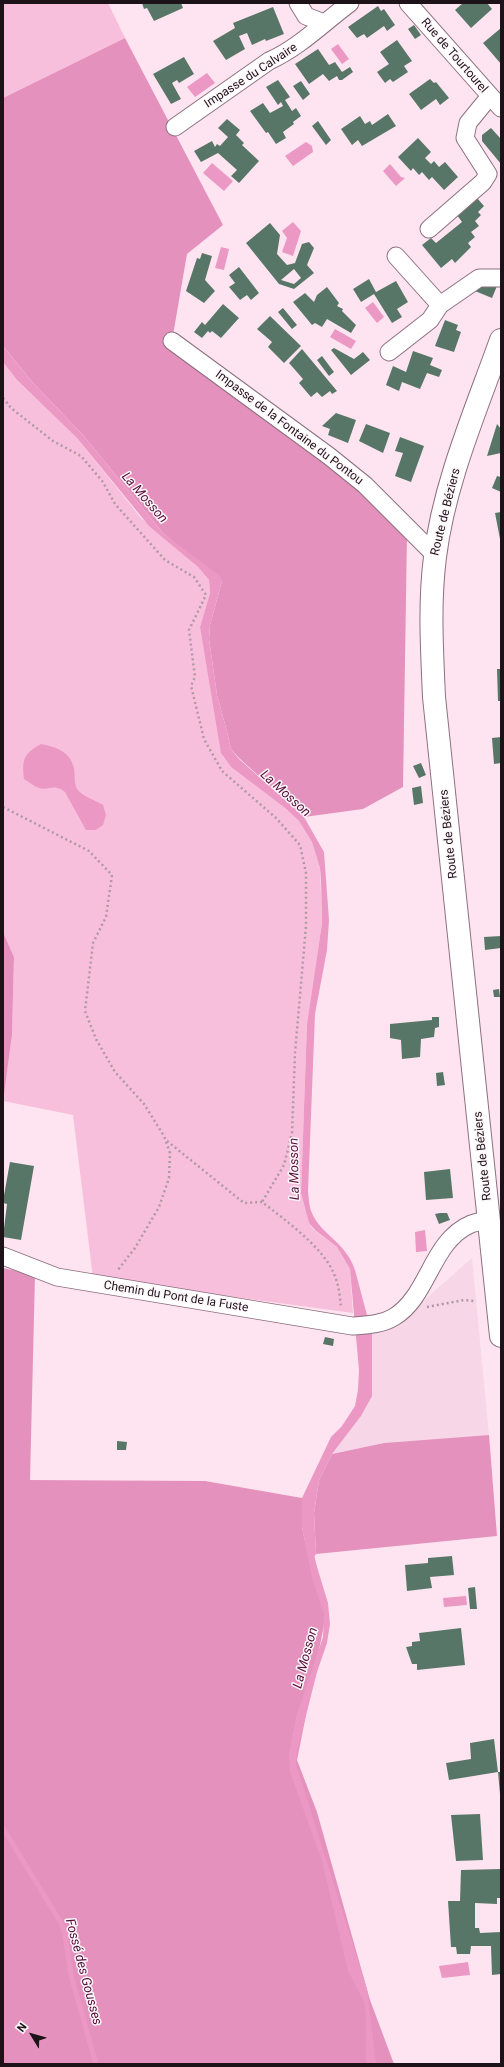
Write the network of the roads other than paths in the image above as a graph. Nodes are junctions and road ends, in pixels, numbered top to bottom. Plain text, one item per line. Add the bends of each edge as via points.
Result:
1 (298, 3) edge
2 (350, 3) edge
3 (408, 3) edge
4 (324, 23) junction
5 (490, 96) junction
6 (501, 108) edge
7 (175, 127) dead end
8 (429, 229) dead end
9 (396, 256) dead end
10 (501, 278) edge
11 (440, 305) junction
12 (501, 340) edge
13 (172, 341) dead end
14 (389, 352) dead end
15 (435, 555) junction
16 (493, 1212) edge
17 (3, 1256) edge
18 (501, 1336) edge

1 - 4 street via 306,16
2 - 4 street, Impasse du Calvaire
3 - 5 street, Rue de Tourtourel
4 - 7 street, Impasse du Calvaire via 311,36 269,61
5 - 6 street, Rue de Tourtourel
5 - 8 street via 468,123 465,138 488,174
9 - 11 street
10 - 11 street via 479,278
11 - 14 street via 430,320
12 - 15 main road, Route de Béziers via 455,471
13 - 15 street, Impasse de la Fontaine du Pontou via 365,485
15 - 16 main road, Route de Béziers via 430,606 434,697
16 - 17 street, Chemin du Pont de la Fuste via 471,1224 442,1250 407,1308 393,1318 373,1325 348,1325 105,1286 57,1277
16 - 18 main road, Route de Béziers

